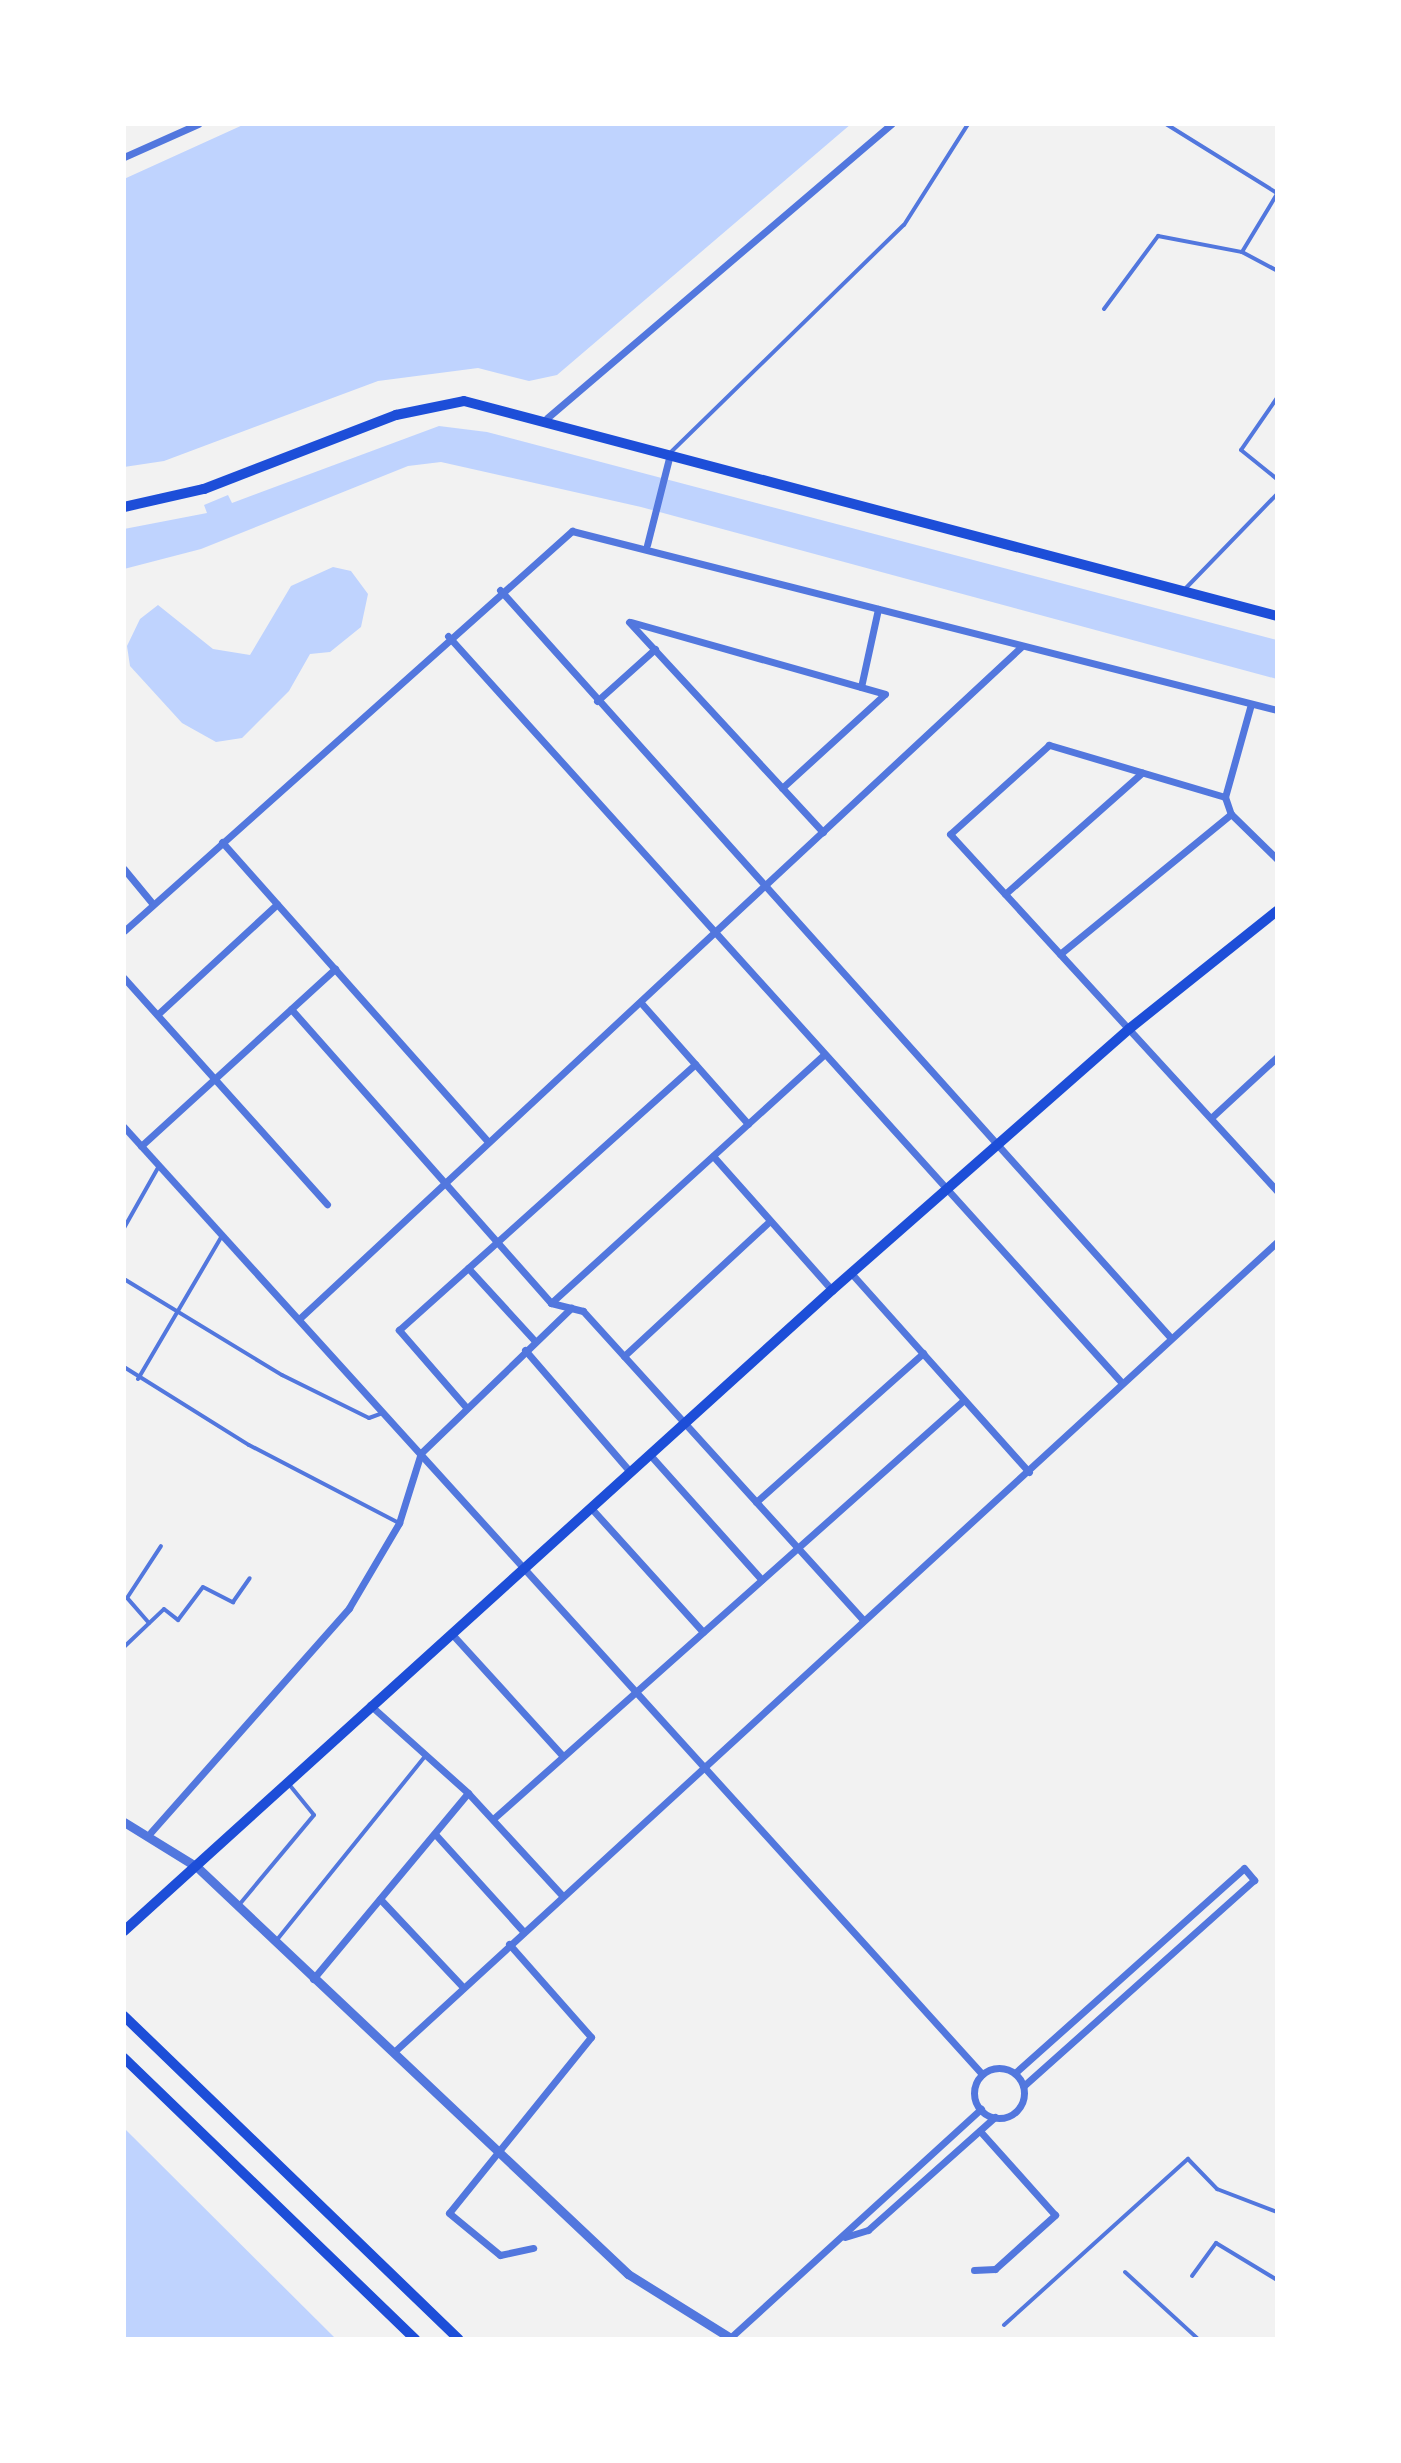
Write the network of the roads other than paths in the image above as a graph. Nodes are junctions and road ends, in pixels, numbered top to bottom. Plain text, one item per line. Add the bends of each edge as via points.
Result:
1 (198, 124) edge
2 (891, 124) edge
3 (968, 124) edge
4 (1166, 124) edge
5 (124, 157) edge
6 (1277, 193) edge
7 (1242, 252) junction
8 (1277, 271) edge
9 (1104, 309) dead end
10 (1277, 398) edge
11 (547, 418) junction
12 (671, 452) junction
13 (1277, 479) edge
14 (1277, 494) edge
15 (124, 507) edge
16 (647, 545) junction
17 (500, 590) junction
18 (1183, 590) junction
19 (878, 609) junction
20 (1277, 616) edge
21 (448, 636) junction
22 (1021, 647) junction
23 (655, 649) junction
24 (861, 687) junction
25 (597, 701) junction
26 (1251, 704) junction
27 (1277, 710) edge
28 (1142, 773) junction
29 (782, 788) junction
30 (1225, 797) junction
31 (1231, 814) junction
32 (823, 832) junction
33 (222, 842) junction
34 (1277, 859) edge
35 (124, 869) edge
36 (764, 886) junction
37 (1005, 894) junction
38 (153, 904) junction
39 (277, 904) junction
40 (1277, 911) edge
41 (124, 931) edge
42 (714, 933) junction
43 (1060, 954) junction
44 (335, 969) junction
45 (124, 978) edge
46 (642, 1004) junction
47 (291, 1009) junction
48 (158, 1014) junction
49 (1129, 1029) junction
50 (824, 1055) junction
51 (1277, 1057) edge
52 (695, 1064) junction
53 (215, 1078) junction
54 (1212, 1117) junction
55 (748, 1124) junction
56 (124, 1127) edge
57 (487, 1140) junction
58 (997, 1145) junction
59 (141, 1146) junction
60 (713, 1156) junction
61 (159, 1166) junction
62 (445, 1185) junction
63 (946, 1190) junction
64 (1277, 1191) edge
65 (327, 1204) dead end
66 (770, 1221) junction
67 (124, 1228) edge
68 (223, 1235) junction
69 (497, 1242) junction
70 (1277, 1242) edge
71 (468, 1268) junction
72 (851, 1273) junction
73 (124, 1279) edge
74 (832, 1290) junction
75 (551, 1303) junction
76 (571, 1308) junction
77 (178, 1312) junction
78 (299, 1319) junction
79 (1171, 1338) junction
80 (535, 1341) junction
81 (525, 1350) junction
82 (923, 1353) junction
83 (624, 1356) junction
84 (124, 1367) edge
85 (138, 1379) junction
86 (1121, 1382) junction
87 (964, 1400) junction
88 (465, 1406) junction
89 (385, 1413) junction
90 (686, 1424) junction
91 (421, 1453) junction
92 (651, 1456) junction
93 (1029, 1472) junction
94 (631, 1473) junction
95 (756, 1502) junction
96 (591, 1508) junction
97 (399, 1523) junction
98 (161, 1546) dead end
99 (798, 1548) junction
100 (525, 1568) junction
101 (250, 1578) dead end
102 (762, 1580) junction
103 (863, 1620) junction
104 (149, 1623) junction
105 (703, 1632) junction
106 (451, 1633) junction
107 (124, 1647) edge
108 (636, 1691) junction
109 (370, 1705) junction
110 (426, 1755) junction
111 (563, 1756) junction
112 (702, 1766) junction
113 (288, 1782) junction
114 (468, 1793) junction
115 (493, 1819) junction
116 (124, 1822) edge
117 (151, 1832) junction
118 (435, 1834) junction
119 (197, 1867) junction
120 (561, 1894) junction
121 (380, 1899) junction
122 (237, 1907) junction
123 (124, 1931) edge
124 (523, 1931) junction
125 (275, 1943) junction
126 (509, 1944) junction
127 (313, 1979) junction
128 (462, 1986) junction
129 (124, 2016) edge
130 (395, 2051) junction
131 (124, 2058) edge
132 (1015, 2073) junction
133 (982, 2074) junction
134 (1024, 2086) junction
135 (981, 2109) junction
136 (995, 2117) junction
137 (980, 2131) junction
138 (500, 2148) junction
139 (1277, 2212) edge
140 (840, 2239) junction
141 (533, 2248) dead end
142 (974, 2270) dead end
143 (1125, 2272) dead end
144 (1192, 2276) dead end
145 (1277, 2280) edge
146 (1004, 2325) dead end
147 (731, 2338) edge
148 (415, 2339) edge
149 (459, 2339) edge
150 (1198, 2339) edge

1 - 5 street
2 - 11 street
3 - 12 lane via 904,225
4 - 6 lane
6 - 7 lane
7 - 8 lane
7 - 9 lane via 1158,236
10 - 13 lane via 1241,450
11 - 12 main road
11 - 15 main road via 464,401 421,407 204,489
12 - 16 street
12 - 18 main road
14 - 18 lane
16 - 17 street via 572,531
16 - 19 street
17 - 21 street
17 - 25 street
18 - 20 main road
19 - 22 street
19 - 24 street
21 - 33 street
21 - 42 street
22 - 26 street
22 - 32 street
23 - 24 street via 629,622
23 - 25 street
23 - 29 street
24 - 29 street via 885,694
25 - 36 street
26 - 27 street
26 - 30 street
28 - 30 street
28 - 37 street
28 - 37 street via 1049,745 950,834
29 - 32 street
30 - 31 street
31 - 34 street
31 - 43 street
32 - 36 street
33 - 38 street
33 - 39 street
35 - 38 street
36 - 42 street
36 - 58 street
37 - 43 street
38 - 41 street
39 - 44 street
39 - 48 street
40 - 49 main road
42 - 46 street
42 - 50 street
43 - 49 street
44 - 47 street
44 - 57 street
45 - 48 street
46 - 52 street
46 - 57 street
47 - 53 street
47 - 62 street
48 - 53 street
49 - 54 street
49 - 58 main road
50 - 55 street
50 - 63 street
51 - 54 street
52 - 55 street
52 - 69 street
53 - 59 street
53 - 65 street
54 - 64 street
55 - 60 street
56 - 59 street
57 - 62 street
58 - 63 main road
58 - 79 street
59 - 61 street
60 - 66 street
60 - 75 street
61 - 67 lane
61 - 68 street
62 - 69 street
62 - 78 street
63 - 72 main road
63 - 86 street
66 - 74 street
66 - 83 street
68 - 77 lane
68 - 78 street
69 - 71 street
69 - 75 street
70 - 79 street
71 - 80 street
71 - 88 street via 399,1330
72 - 74 main road
72 - 82 street
73 - 77 lane
74 - 90 main road
75 - 76 street
76 - 80 street
76 - 83 street
77 - 85 lane
77 - 89 lane via 369,1418
78 - 89 street
79 - 86 street
80 - 81 street
81 - 88 street
81 - 94 street
82 - 87 street
82 - 95 street
83 - 90 street
84 - 85 lane
85 - 97 lane
86 - 93 street
87 - 93 street
87 - 99 street
88 - 91 street
89 - 91 street
90 - 92 main road
90 - 95 street
91 - 97 street
91 - 100 street
92 - 94 main road
92 - 102 street
93 - 103 street
94 - 96 main road
95 - 99 street
96 - 100 main road
96 - 105 street
97 - 117 street via 349,1608
98 - 104 lane via 127,1598
99 - 102 street
99 - 103 street
100 - 106 main road
100 - 108 street
101 - 104 lane via 233,1602 203,1587 178,1620 164,1609
102 - 105 street
103 - 112 street
104 - 107 lane
105 - 108 street
106 - 109 main road
106 - 111 street
108 - 111 street
108 - 112 street
109 - 110 street
109 - 113 main road
110 - 114 street
110 - 125 lane
111 - 115 street
112 - 120 street
112 - 133 street
113 - 119 main road
113 - 122 lane via 314,1815
114 - 115 street
114 - 118 street
115 - 120 street
116 - 117 street
117 - 119 street
118 - 121 street
118 - 124 street
119 - 122 street
119 - 123 main road
120 - 124 street
121 - 127 street
121 - 128 street
122 - 125 street
124 - 126 street
125 - 127 street
126 - 128 street
126 - 138 street via 591,2037
127 - 130 street
128 - 130 street
129 - 149 main road
130 - 138 street
131 - 148 main road
132 - 133 street via 1002,2067
132 - 134 street
132 - 134 street via 1244,1868 1254,1880
133 - 135 street via 974,2096
134 - 136 street via 1018,2110
135 - 136 street
135 - 140 street
136 - 137 street
137 - 140 street via 868,2230
137 - 142 street via 1055,2215 995,2269
138 - 141 street via 449,2213 500,2255
138 - 147 street via 628,2274
139 - 146 lane via 1217,2189 1188,2159
140 - 147 street
143 - 150 lane
144 - 145 lane via 1216,2243

